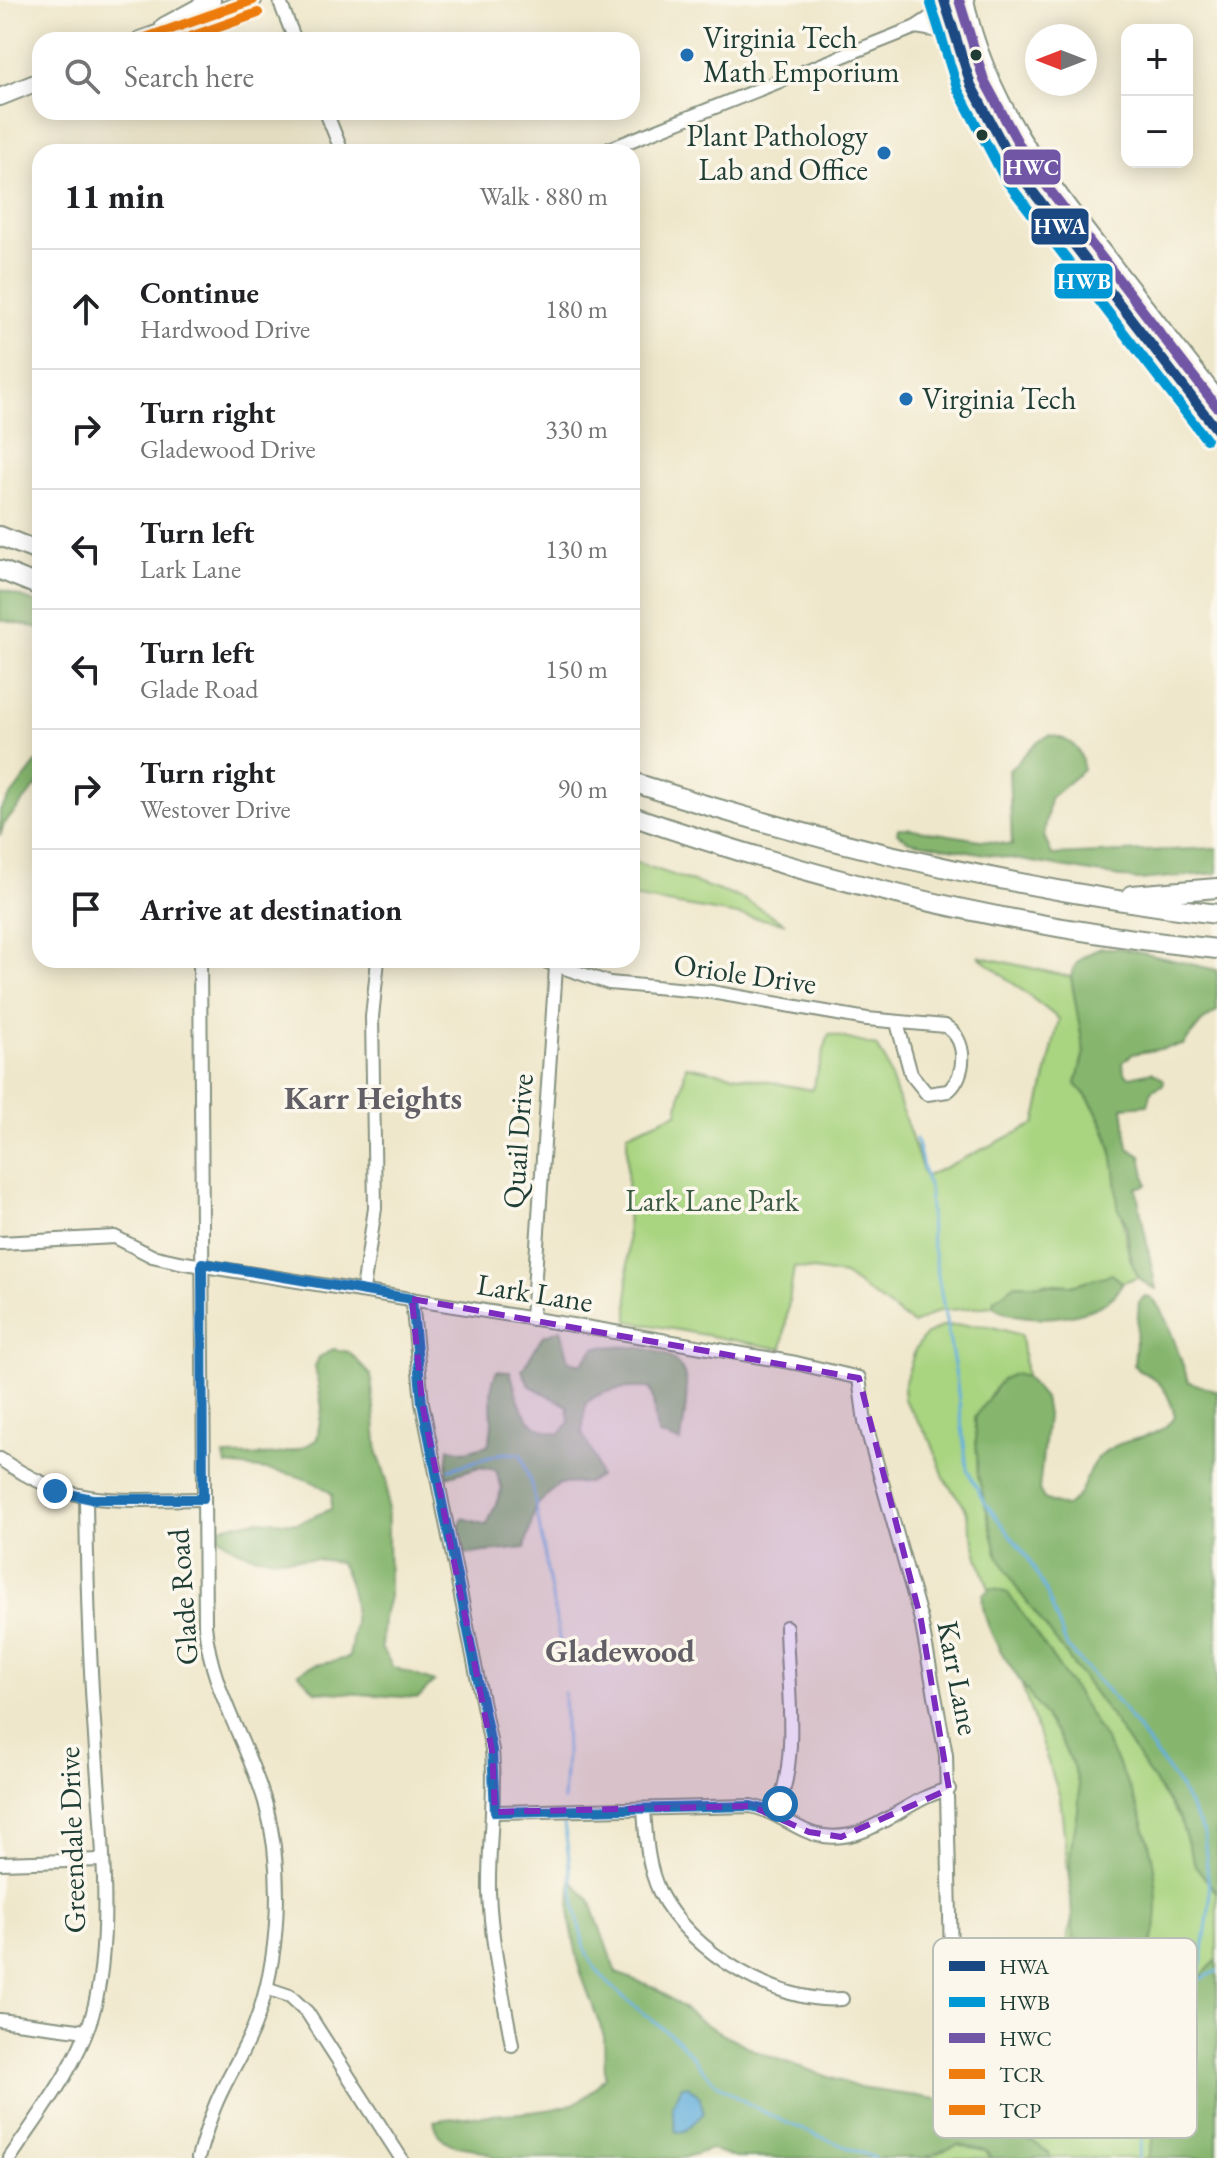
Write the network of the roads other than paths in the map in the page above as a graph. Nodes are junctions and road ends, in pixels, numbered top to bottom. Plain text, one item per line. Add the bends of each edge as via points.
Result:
1 (212, 0) edge
2 (253, 0) edge
3 (279, 0) edge
4 (965, 4) edge
5 (946, 6) edge
6 (916, 27) junction
7 (155, 32) edge
8 (163, 32) edge
9 (292, 32) edge
10 (956, 46) junction
11 (32, 84) edge
12 (0, 97) edge
13 (329, 120) edge
14 (339, 144) edge
15 (622, 144) edge
16 (1217, 399) edge
17 (1217, 430) edge
18 (0, 536) edge
19 (32, 549) edge
20 (0, 570) edge
21 (32, 583) edge
22 (640, 784) edge
23 (640, 818) edge
24 (1217, 888) edge
25 (1100, 897) junction
26 (1217, 914) edge
27 (1217, 949) edge
28 (200, 968) edge
29 (377, 968) edge
30 (556, 968) edge
31 (559, 968) edge
32 (897, 1023) junction
33 (0, 1243) edge
34 (202, 1263) junction
35 (363, 1290) junction
36 (412, 1299) junction
37 (532, 1319) junction
38 (859, 1378) joint
39 (0, 1459) edge
40 (86, 1498) junction
41 (203, 1499) junction
42 (786, 1627) dead end
43 (949, 1789) junction
44 (644, 1809) junction
45 (495, 1812) junction
46 (776, 1812) junction
47 (102, 1860) junction
48 (0, 1863) edge
49 (951, 1938) edge
50 (266, 1988) junction
51 (842, 1999) dead end
52 (0, 2020) edge
53 (86, 2031) junction
54 (512, 2045) dead end
55 (10, 2158) edge
56 (198, 2158) edge
57 (401, 2158) edge

1 - 7 main road
2 - 8 main road
3 - 9 street
4 - 5 street
4 - 16 main road via 992,85 1020,140
5 - 6 street
5 - 10 main road
6 - 10 street via 940,31
6 - 15 street
10 - 17 main road via 987,119 1017,171
11 - 12 main road
13 - 14 street
18 - 19 highway
20 - 21 highway
22 - 25 highway via 879,853
23 - 27 highway via 930,900
24 - 25 highway
25 - 26 highway
28 - 34 street, Glade Road
29 - 35 street via 372,1017 375,1208
30 - 37 street, Quail Drive
31 - 32 street, Oriole Drive via 609,983 711,992
32 - 32 street, Oriole Drive via 915,1082 927,1094 948,1091 956,1082 962,1052 955,1033 927,1023
33 - 34 street, Lark Lane via 115,1237 152,1256
34 - 35 street, Lark Lane
34 - 41 street, Glade Road
35 - 36 street, Lark Lane
36 - 37 street, Lark Lane
36 - 45 street via 422,1403 492,1750
37 - 38 street, Lark Lane
38 - 43 street, Karr Lane via 865,1422 921,1620
39 - 40 street via 45,1487
40 - 41 street
40 - 47 street, Greendale Drive
41 - 50 street, Glade Road via 210,1660 227,1715 258,1781 272,1836 274,1935
42 - 46 street via 789,1758
43 - 46 street via 914,1800 868,1830 841,1837 809,1832
43 - 49 street, Karr Lane
44 - 45 street
44 - 46 street via 751,1806
44 - 51 street via 652,1872 682,1924 768,1988 800,1998
45 - 54 street via 492,1927
47 - 48 street
47 - 53 street, Greendale Drive via 100,1969
50 - 56 street, Glade Road
50 - 57 street via 290,1996 307,2012
52 - 53 street
53 - 55 street, Greendale Drive

